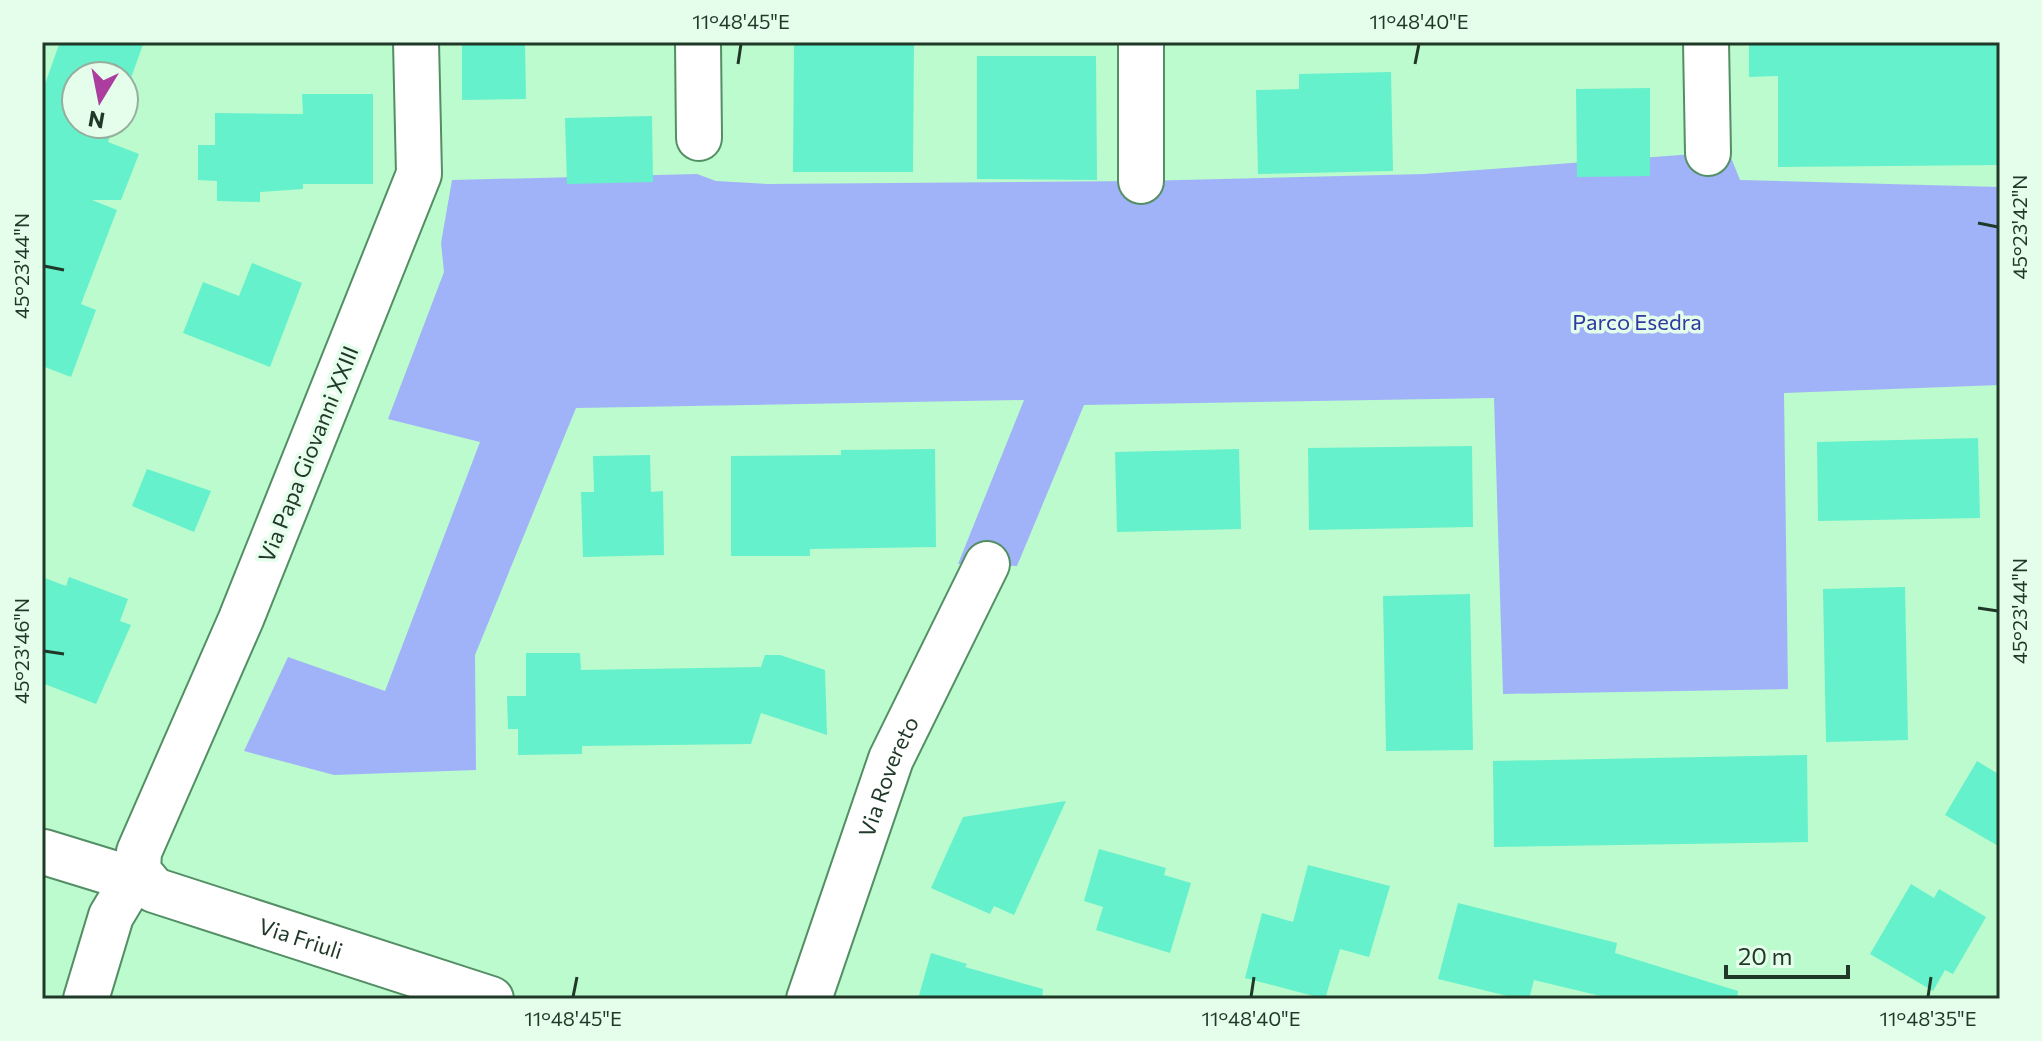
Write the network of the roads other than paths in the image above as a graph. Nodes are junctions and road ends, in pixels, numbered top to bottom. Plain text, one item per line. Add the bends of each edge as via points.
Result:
1 (416, 42) edge
2 (698, 42) edge
3 (1141, 42) edge
4 (1706, 42) edge
5 (699, 138) dead end
6 (1708, 153) dead end
7 (1141, 181) dead end
8 (987, 564) dead end
9 (44, 852) dead end
10 (138, 862) junction
11 (86, 999) edge
12 (491, 999) edge
13 (809, 999) edge

1 - 10 street, Via Papa Giovanni XXIII via 419,174 288,506
2 - 5 street
3 - 7 street
4 - 6 street
8 - 13 street, Via Rovereto via 891,759
9 - 10 street via 119,875
10 - 11 street, Via Papa Giovanni XXIII via 111,916
10 - 12 street, Via Friuli via 154,890

